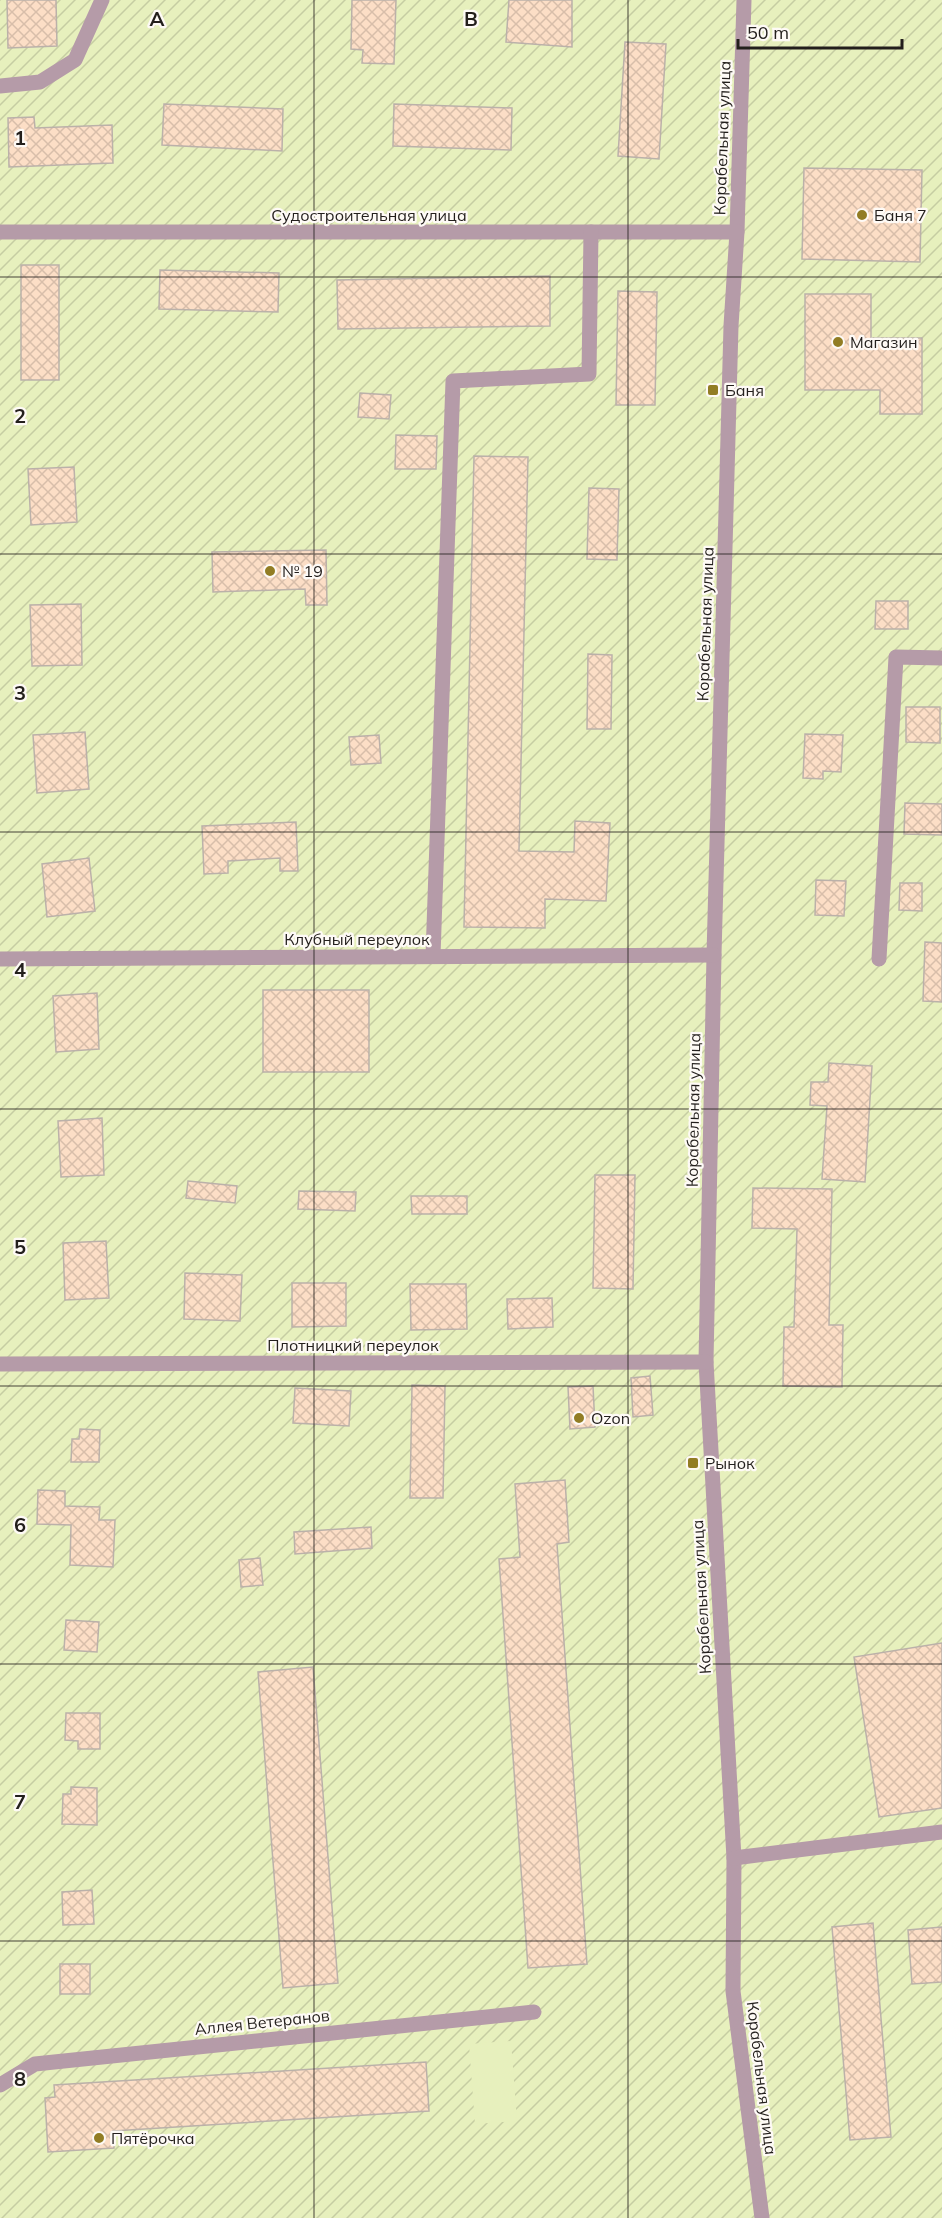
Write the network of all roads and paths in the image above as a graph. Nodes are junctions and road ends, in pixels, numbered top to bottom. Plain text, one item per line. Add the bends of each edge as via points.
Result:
1 (102, 0) edge
2 (744, 0) edge
3 (0, 86) edge
4 (0, 232) edge
5 (591, 232) junction
6 (737, 232) junction
7 (942, 658) edge
8 (714, 955) junction
9 (433, 956) junction
10 (0, 959) edge
11 (879, 959) dead end
12 (706, 1362) junction
13 (0, 1364) edge
14 (942, 1832) edge
15 (734, 1858) junction
16 (534, 2012) dead end
17 (0, 2085) edge
18 (762, 2218) edge

1 - 3 street via 75,60 40,82
2 - 6 street, Корабельная улица
4 - 5 street, Судостроительная улица
5 - 6 street, Судостроительная улица
5 - 9 street via 589,374 453,381
6 - 8 street, Корабельная улица via 731,326
7 - 11 street via 896,657
8 - 9 street, Клубный переулок
8 - 12 street, Корабельная улица
9 - 10 street, Клубный переулок
12 - 13 street, Плотницкий переулок
12 - 15 street, Корабельная улица
14 - 15 street
15 - 18 street, Корабельная улица via 733,1991
16 - 17 street, Аллея Ветеранов via 35,2064

